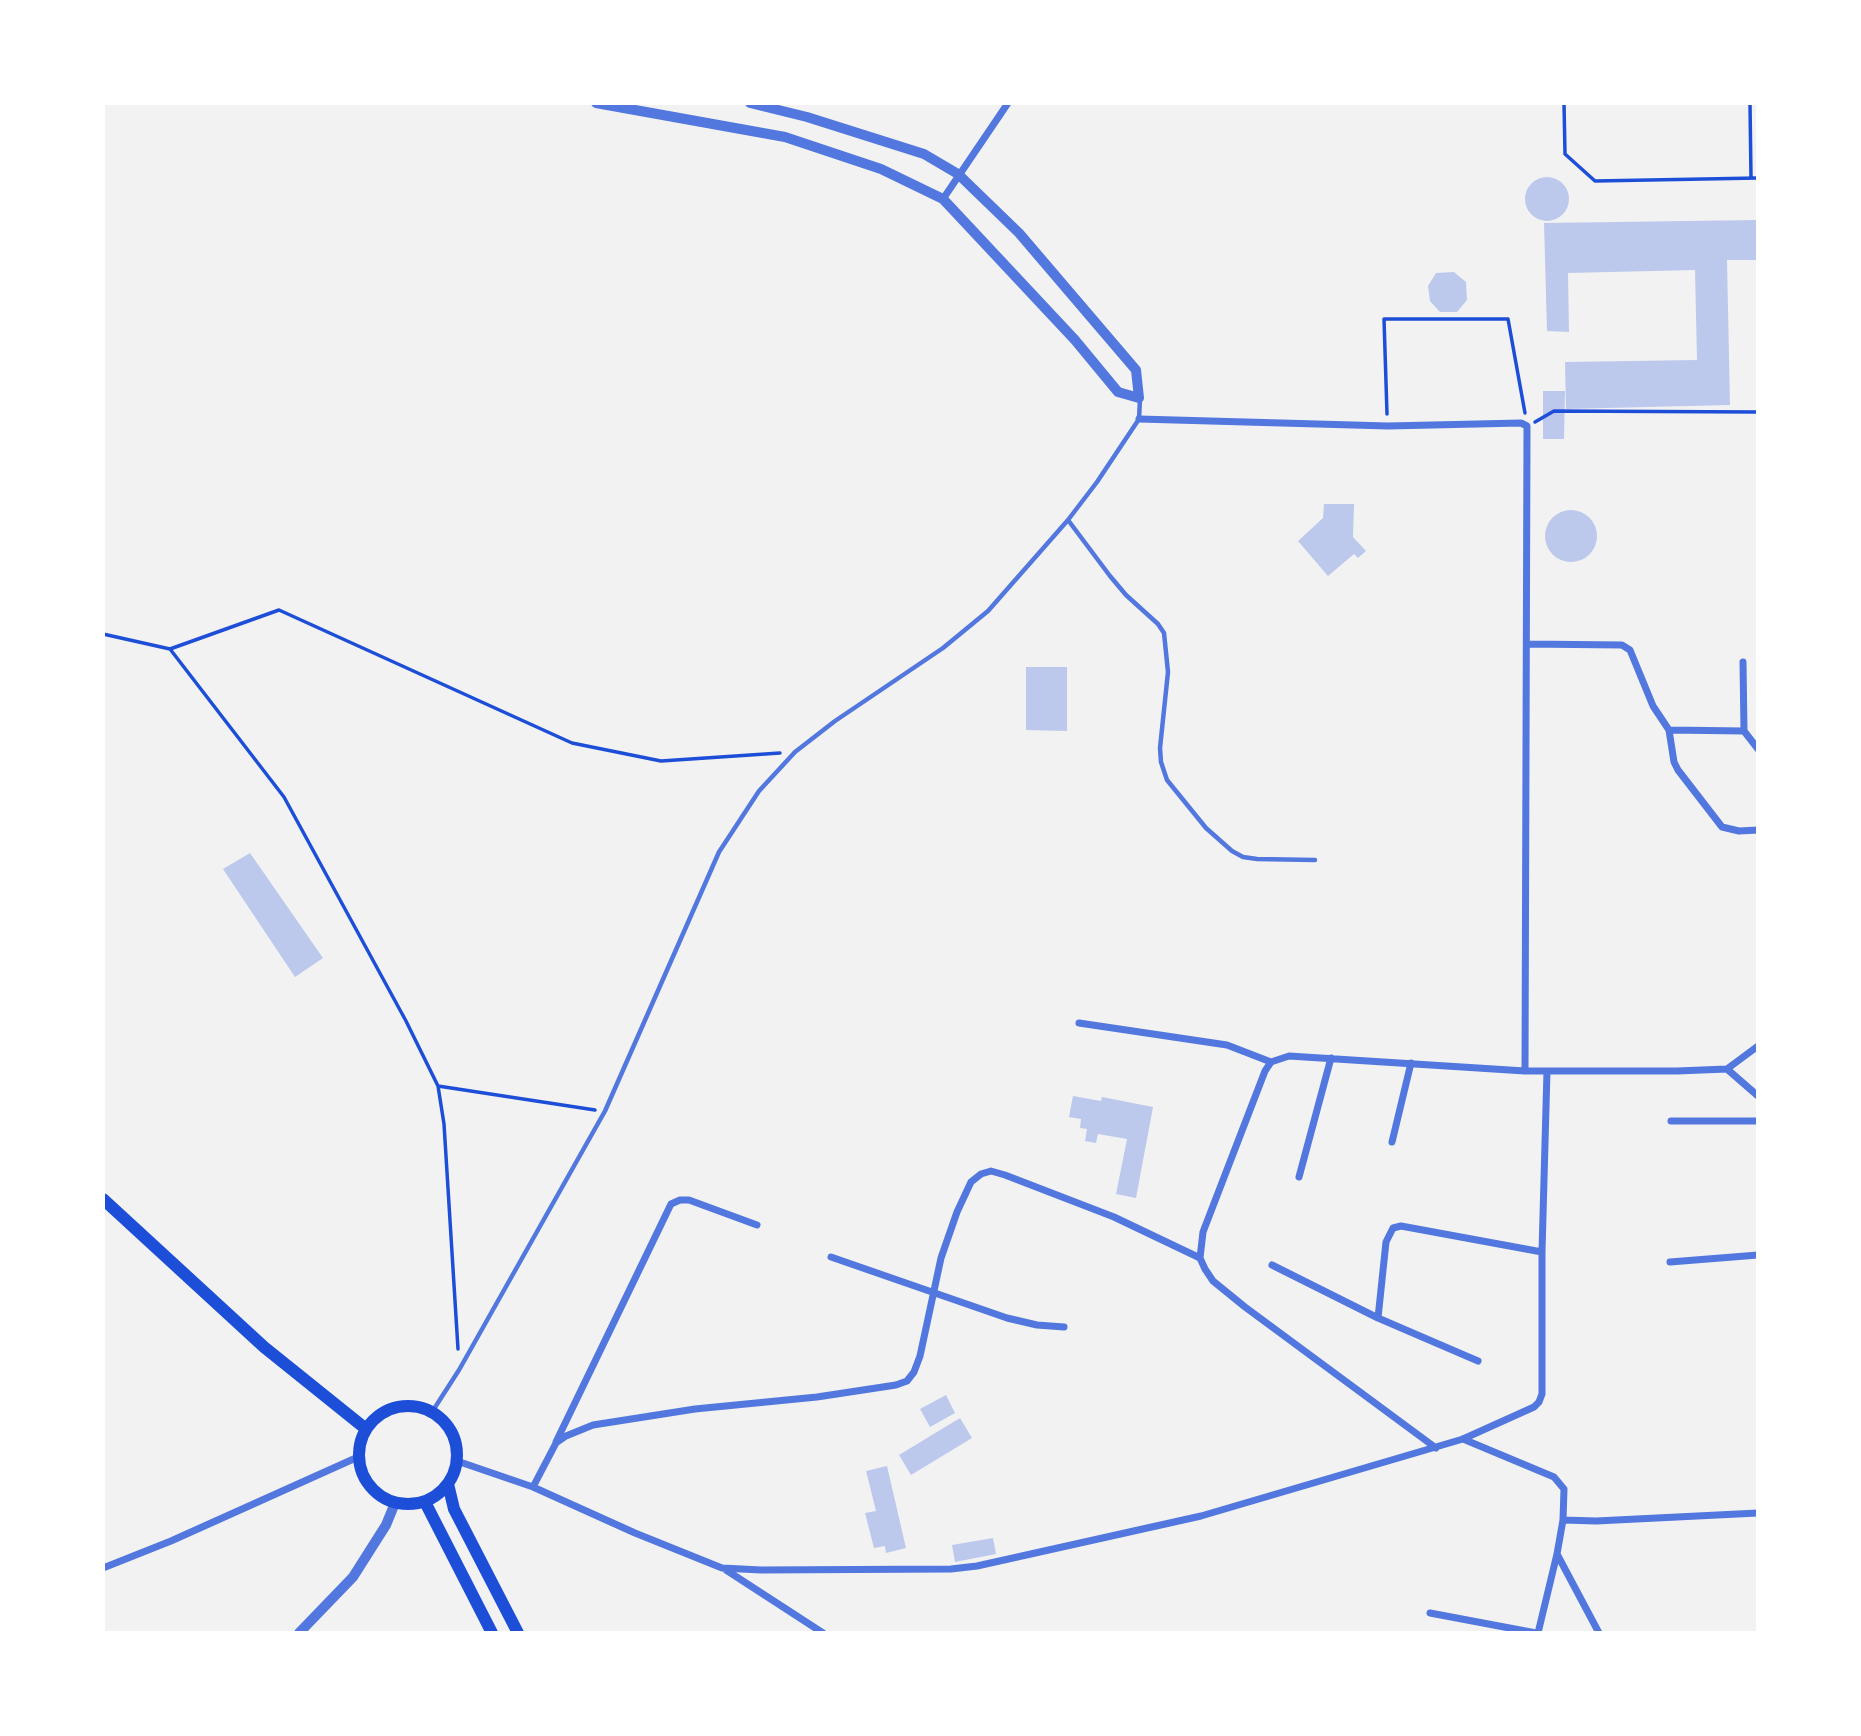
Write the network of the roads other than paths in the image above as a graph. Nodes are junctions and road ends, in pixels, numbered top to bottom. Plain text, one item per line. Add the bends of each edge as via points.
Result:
1 (596, 103) edge
2 (751, 103) edge
3 (1008, 103) edge
4 (958, 174) junction
5 (943, 199) junction
6 (1139, 398) junction
7 (1139, 419) junction
8 (1068, 520) junction
9 (1527, 644) junction
10 (1743, 662) dead end
11 (1669, 730) junction
12 (1744, 731) junction
13 (1758, 748) edge
14 (1758, 830) edge
15 (1315, 860) dead end
16 (1079, 1023) dead end
17 (1758, 1046) edge
18 (1331, 1058) junction
19 (1271, 1062) junction
20 (1411, 1063) junction
21 (1727, 1069) junction
22 (1525, 1071) junction
23 (1547, 1071) junction
24 (1758, 1096) edge
25 (1671, 1121) dead end
26 (1758, 1121) edge
27 (1392, 1142) dead end
28 (1299, 1177) dead end
29 (103, 1199) edge
30 (757, 1225) dead end
31 (1542, 1252) junction
32 (1758, 1255) edge
33 (831, 1257) dead end
34 (1200, 1258) junction
35 (1670, 1262) dead end
36 (1272, 1265) dead end
37 (932, 1294) junction
38 (1378, 1318) junction
39 (1064, 1327) dead end
40 (1478, 1361) dead end
41 (432, 1412) junction
42 (366, 1429) junction
43 (1462, 1439) junction
44 (556, 1443) junction
45 (1436, 1448) junction
46 (358, 1457) junction
47 (457, 1461) junction
48 (449, 1484) junction
49 (533, 1487) junction
50 (425, 1502) junction
51 (395, 1503) junction
52 (1758, 1513) edge
53 (1563, 1520) junction
54 (1557, 1554) junction
55 (103, 1568) edge
56 (722, 1568) junction
57 (1430, 1613) dead end
58 (302, 1631) edge
59 (492, 1633) edge
60 (518, 1633) edge
61 (823, 1633) edge
62 (1537, 1633) edge
63 (1599, 1633) edge

1 - 5 street via 785,137 881,169
2 - 4 street via 924,154
3 - 4 street
4 - 5 street
4 - 6 street via 1041,257 1136,370
5 - 6 street via 1118,392
6 - 7 lane
7 - 8 lane
7 - 9 street via 1527,426
8 - 15 lane via 1126,595 1164,633 1168,673 1160,748 1167,780 1206,828 1243,857
8 - 41 lane via 988,611 795,752 759,791 719,852 605,1111
9 - 11 street via 1622,645 1630,650 1653,706
9 - 22 street
10 - 12 street
11 - 12 street
11 - 14 street via 1674,762 1722,827
12 - 13 street
16 - 19 street via 1227,1045
17 - 21 street
18 - 19 street via 1289,1056
18 - 20 street
18 - 28 street
19 - 34 street via 1203,1232
20 - 22 street
20 - 27 street
21 - 23 street
21 - 24 street
22 - 23 street
23 - 31 street
25 - 26 street
29 - 42 main road via 264,1347
30 - 44 street via 689,1200 671,1204
31 - 38 street via 1393,1228 1387,1242
31 - 43 street via 1539,1402
32 - 35 street
33 - 37 street
34 - 37 street via 1114,1217 991,1171 971,1182
34 - 45 street via 1213,1281 1234,1298
36 - 38 street
37 - 39 street via 1007,1318
37 - 44 street via 920,1356 907,1381 593,1425
38 - 40 street
41 - 42 main road via 411,1406 388,1410
41 - 47 main road via 455,1438
42 - 46 main road
43 - 45 street
43 - 53 street via 1554,1477 1564,1489
44 - 49 street
45 - 56 street via 1201,1516 977,1566
46 - 51 main road via 365,1481
46 - 55 street
47 - 48 main road
47 - 49 street
48 - 50 main road
48 - 60 main road via 454,1508
49 - 56 street
50 - 51 main road
50 - 59 main road
51 - 58 street via 353,1577
52 - 53 street
53 - 54 street
54 - 62 street
54 - 63 street
56 - 61 street
57 - 62 street

